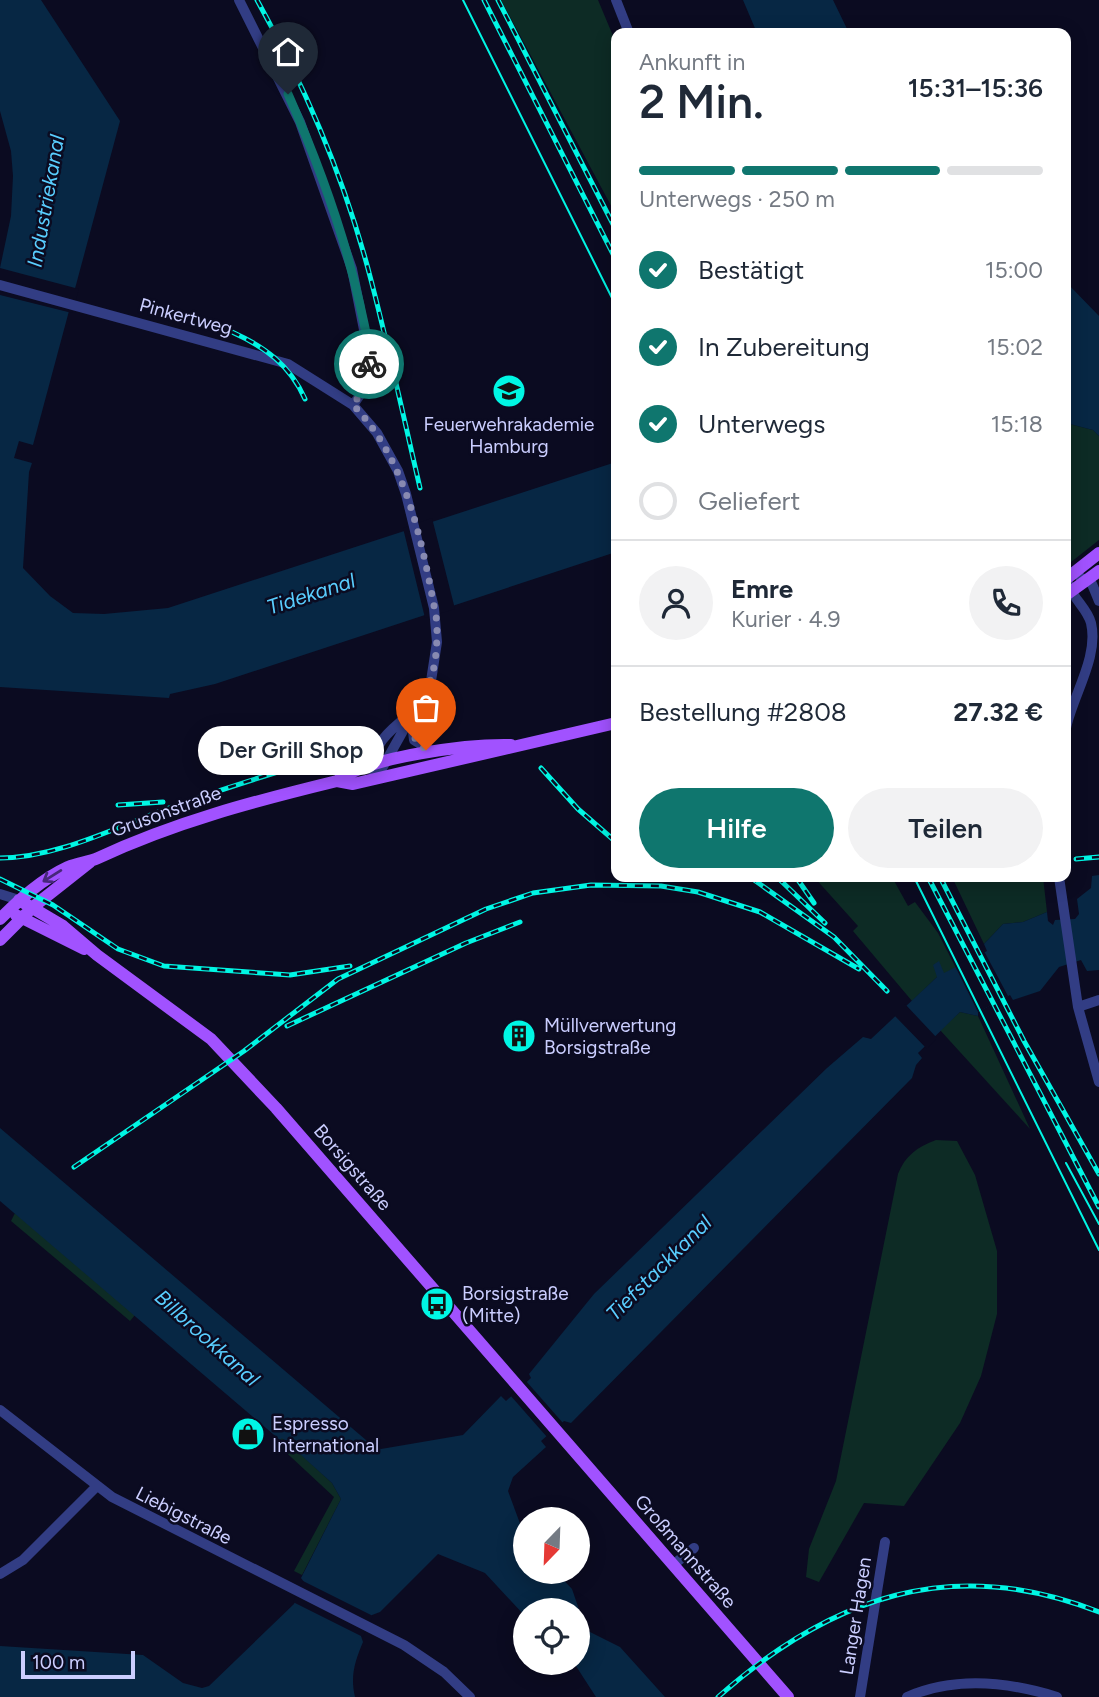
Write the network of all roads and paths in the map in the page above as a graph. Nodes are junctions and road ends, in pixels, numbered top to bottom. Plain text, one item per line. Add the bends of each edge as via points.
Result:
1 (239, 0) edge
2 (616, 0) edge
3 (627, 28) edge
4 (0, 285) edge
5 (353, 405) junction
6 (1099, 553) edge
7 (1099, 571) edge
8 (1071, 575) edge
9 (1071, 578) edge
10 (1088, 581) junction
11 (1071, 592) edge
12 (1071, 598) edge
13 (1099, 601) edge
14 (1099, 649) edge
15 (1090, 663) junction
16 (411, 714) junction
17 (1071, 714) edge
18 (611, 724) edge
19 (511, 745) junction
20 (435, 753) junction
21 (378, 764) junction
22 (376, 779) junction
23 (337, 781) junction
24 (91, 861) junction
25 (1059, 882) edge
26 (54, 891) junction
27 (0, 894) edge
28 (19, 900) junction
29 (33, 907) junction
30 (2, 913) edge
31 (22, 918) junction
32 (63, 926) junction
33 (0, 940) edge
34 (97, 955) junction
35 (1099, 1000) edge
36 (1078, 1007) junction
37 (1099, 1082) edge
38 (0, 1410) edge
39 (555, 1430) joint
40 (96, 1487) junction
41 (885, 1542) dead end
42 (694, 1548) dead end
43 (673, 1565) junction
44 (0, 1574) edge
45 (470, 1697) edge
46 (788, 1697) edge
47 (860, 1697) edge
48 (907, 1697) edge
49 (1057, 1697) edge

1 - 5 street via 294,109 352,269 370,360 366,385
2 - 3 street
4 - 5 street, Pinkertweg via 279,360
5 - 16 street, Pinkertweg via 387,447 398,471 437,622 430,681
6 - 8 main road
7 - 10 main road
9 - 10 street
10 - 11 main road
10 - 13 street
12 - 15 street via 1091,622
14 - 15 street
15 - 17 street
16 - 20 street via 414,740
16 - 21 street, Pinkertweg
18 - 19 main road, Grusonstraße
19 - 20 main road, Grusonstraße via 485,744
19 - 22 main road, Grusonstraße via 487,755
20 - 21 main road, Grusonstraße
21 - 22 street, Pinkertweg
21 - 23 main road, Grusonstraße via 350,771
22 - 23 main road, Grusonstraße via 353,784
23 - 24 main road, Grusonstraße via 180,824
24 - 26 main road, Grusonstraße
24 -> 28 main road, Grusonstraße via 70,866
25 - 36 street
26 - 29 main road, Grusonstraße
26 - 32 main road via 54,909
27 - 28 street
28 - 29 main road, Borsigstraße
28 - 30 main road, Grusonstraße
29 - 31 main road, Grusonstraße
29 - 32 main road, Borsigstraße
30 - 31 main road, Borsigstraße
31 - 33 main road, Grusonstraße
31 - 34 main road, Borsigstraße
32 - 34 main road, Borsigstraße
34 - 39 main road, Borsigstraße via 219,1046
35 - 36 street
36 - 37 street
38 - 40 street, Liebigstraße
39 - 43 main road, Großmannstraße
40 - 44 street via 23,1560
40 - 45 street, Liebigstraße via 428,1660
41 - 47 street, Langer Hagen
42 - 43 street
43 - 46 main road, Großmannstraße
48 - 49 street via 944,1686 974,1684

